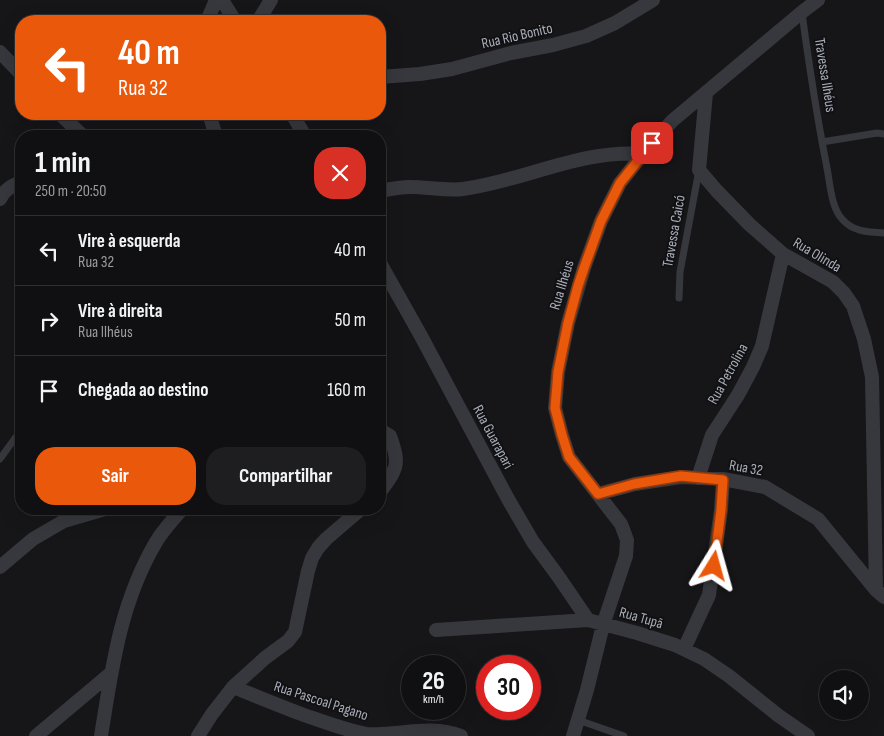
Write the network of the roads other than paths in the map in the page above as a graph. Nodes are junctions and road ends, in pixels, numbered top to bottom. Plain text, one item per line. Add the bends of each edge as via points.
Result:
1 (216, 0) edge
2 (222, 0) edge
3 (271, 0) edge
4 (653, 0) edge
5 (818, 0) edge
6 (804, 6) edge
7 (210, 15) edge
8 (231, 15) edge
9 (262, 15) edge
10 (0, 52) edge
11 (15, 68) edge
12 (386, 77) edge
13 (706, 93) junction
14 (66, 120) edge
15 (77, 130) edge
16 (884, 134) edge
17 (822, 142) junction
18 (643, 154) junction
19 (699, 170) junction
20 (15, 185) edge
21 (386, 190) edge
22 (0, 199) edge
23 (884, 233) edge
24 (783, 254) junction
25 (386, 274) edge
26 (678, 298) dead end
27 (386, 434) edge
28 (15, 438) edge
29 (0, 459) edge
30 (698, 478) junction
31 (723, 480) junction
32 (386, 483) edge
33 (598, 494) junction
34 (84, 515) edge
35 (177, 515) edge
36 (354, 515) edge
37 (0, 567) edge
38 (880, 593) edge
39 (588, 620) junction
40 (603, 624) junction
41 (436, 630) dead end
42 (684, 649) junction
43 (111, 673) junction
44 (233, 687) junction
45 (578, 720) junction
46 (36, 736) edge
47 (101, 736) edge
48 (198, 736) edge
49 (461, 736) edge
50 (573, 736) edge
51 (624, 736) edge
52 (808, 736) edge

1 - 7 street
2 - 8 street
3 - 9 street
4 - 12 street, Rua Rio Bonito via 586,36 452,69
5 - 6 street, Rua Ilhéus
6 - 13 street, Rua Ilhéus
6 - 17 lane, Travessa Ilhéus via 808,60
10 - 11 street
13 - 18 street, Rua Ilhéus via 672,121
13 - 19 street
14 - 15 street
16 - 17 lane
17 - 23 lane, Travessa Ilhéus via 835,207 841,218 861,231
18 - 21 street via 587,158 462,189
18 - 33 street, Rua Ilhéus via 620,183 601,221 578,286 558,372 555,408 569,457
19 - 24 street, Rua Olinda via 748,224
19 - 26 lane, Travessa Caicó
20 - 22 street
24 - 30 street, Rua Petrolina via 762,346 746,381 712,434
24 - 38 street, Rua Olinda via 833,282 844,293 853,306 864,339 872,377
25 - 39 street, Rua Guarapari via 512,506
27 - 32 street via 390,436 397,462
28 - 29 lane
30 - 31 street, Rua 32
30 - 33 street, Rua 32 via 681,476
31 - 38 street, Rua 32 via 765,487 818,519
31 - 42 street via 709,595
33 - 40 street, Rua Ilhéus via 621,524 627,540 626,556
34 - 37 street via 64,521 33,539
35 - 43 street via 157,541 134,585
36 - 44 street via 326,539 312,558 295,632
39 - 40 street, Rua Tupã
39 - 41 street, Rua Tupã
40 - 42 street, Rua Tupã
40 - 45 street
42 - 52 street, Rua Tupã via 729,676
43 - 46 street
43 - 47 street
44 - 48 street
44 - 49 street, Rua Pascoal Pagano via 315,719 367,734 436,730
45 - 50 street
45 - 51 lane

